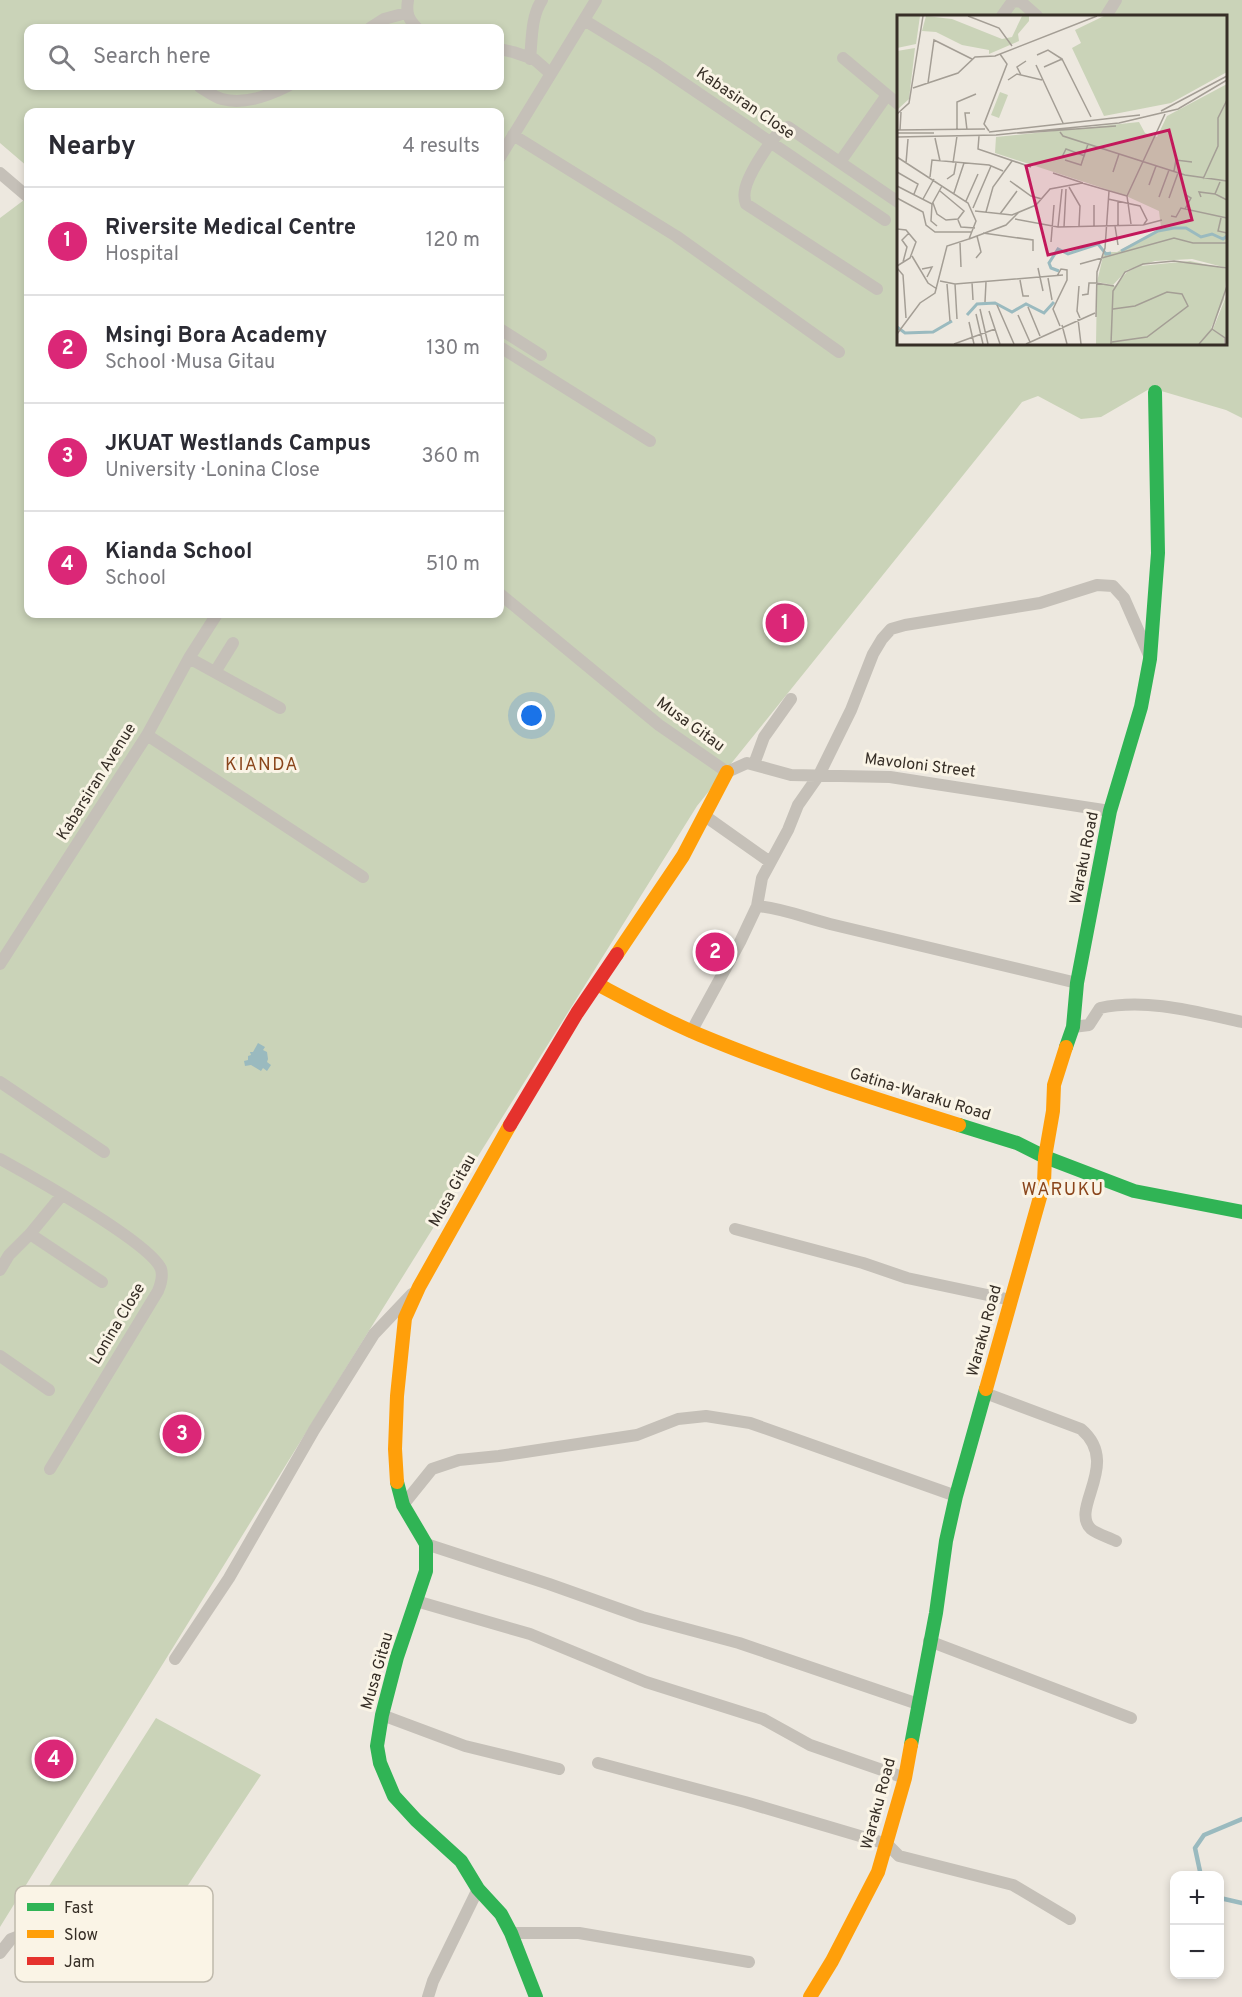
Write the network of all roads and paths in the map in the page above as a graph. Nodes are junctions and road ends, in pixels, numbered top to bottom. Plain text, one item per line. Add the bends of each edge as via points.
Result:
1 (542, 0) edge
2 (596, 0) edge
3 (1116, 0) edge
4 (1019, 1) edge
5 (407, 6) edge
6 (1003, 15) edge
7 (1036, 15) edge
8 (1107, 15) edge
9 (584, 20) junction
10 (376, 24) edge
11 (413, 24) edge
12 (504, 50) edge
13 (843, 58) dead end
14 (530, 59) junction
15 (550, 73) junction
16 (205, 90) edge
17 (279, 90) edge
18 (887, 95) junction
19 (897, 104) edge
20 (513, 135) junction
21 (771, 141) junction
22 (504, 150) edge
23 (840, 162) junction
24 (0, 173) edge
25 (24, 194) edge
26 (897, 201) edge
27 (885, 220) dead end
28 (877, 289) dead end
29 (504, 331) edge
30 (504, 350) edge
31 (839, 352) dead end
32 (541, 355) dead end
33 (1155, 392) dead end
34 (650, 441) dead end
35 (504, 597) edge
36 (214, 618) edge
37 (232, 643) dead end
38 (189, 658) junction
39 (1150, 659) junction
40 (215, 672) junction
41 (791, 699) dead end
42 (280, 708) dead end
43 (147, 735) junction
44 (754, 764) junction
45 (727, 772) junction
46 (819, 775) junction
47 (1110, 811) junction
48 (705, 816) junction
49 (770, 862) junction
50 (363, 877) dead end
51 (757, 906) junction
52 (0, 964) edge
53 (1077, 983) junction
54 (597, 984) junction
55 (1242, 1022) edge
56 (1073, 1027) junction
57 (691, 1032) junction
58 (0, 1082) edge
59 (104, 1152) dead end
60 (1045, 1157) junction
61 (0, 1159) edge
62 (62, 1195) junction
63 (1242, 1212) edge
64 (735, 1229) dead end
65 (30, 1234) junction
66 (0, 1270) edge
67 (102, 1282) dead end
68 (419, 1287) junction
69 (1011, 1300) junction
70 (0, 1356) edge
71 (50, 1390) dead end
72 (985, 1393) junction
73 (50, 1469) dead end
74 (956, 1496) junction
75 (403, 1505) junction
76 (1116, 1541) dead end
77 (426, 1544) junction
78 (416, 1601) junction
79 (929, 1641) junction
80 (175, 1659) dead end
81 (918, 1704) junction
82 (382, 1715) junction
83 (1131, 1718) dead end
84 (598, 1763) dead end
85 (559, 1769) dead end
86 (905, 1779) junction
87 (887, 1844) junction
88 (478, 1888) junction
89 (1070, 1919) dead end
90 (511, 1933) junction
91 (15, 1938) edge
92 (0, 1953) edge
93 (749, 1962) dead end
94 (428, 1997) edge
95 (536, 1997) edge
96 (810, 1997) edge

1 - 14 street via 534,21
2 - 9 street
3 - 8 street
4 - 6 street via 1012,2
4 - 7 street
5 - 10 street
5 - 11 street
9 - 15 street
9 - 21 street, Kabasiran Close
12 - 14 street
13 - 18 street
14 - 15 street
15 - 20 street
16 - 17 street via 220,99 234,101
18 - 19 street
18 - 23 street
20 - 22 street
20 - 31 street via 676,236
21 - 23 street via 790,127
21 - 27 street, Kabasiran Close
21 - 28 street via 747,182 747,204
23 - 26 street
24 - 25 street
29 - 32 street
30 - 34 street
33 - 39 street, Waraku Road via 1158,553
35 - 45 street, Musa Gitau via 659,725
36 - 38 street, Kabarsiran Avenue
37 - 40 street
38 - 40 street
38 - 43 street, Kabarsiran Avenue
39 - 46 street via 1124,598 1113,586 1097,585 1040,603 905,624 891,629 873,654
39 - 47 street, Waraku Road via 1141,706
40 - 42 street
41 - 44 street via 764,738
43 - 50 street
43 - 52 street, Kabarsiran Avenue
44 - 45 street
44 - 46 street, Mavoloni Street via 791,775
45 - 48 street, Musa Gitau
46 - 47 street, Mavoloni Street via 890,777
46 - 49 street via 798,805
47 - 53 street, Waraku Road
48 - 49 street
48 - 54 street, Musa Gitau via 683,856
49 - 51 street via 762,878
51 - 53 street
51 - 57 street
53 - 56 street, Waraku Road
54 - 57 street, Gatina-Waraku Road
54 - 68 street, Musa Gitau via 487,1163
55 - 56 street via 1177,1008 1122,1003 1100,1008 1089,1025
56 - 60 street, Waraku Road via 1054,1085
57 - 60 street, Gatina-Waraku Road via 826,1084 1017,1143
58 - 59 street
60 - 63 street, Gatina-Waraku Road via 1134,1191
60 - 69 street, Waraku Road via 1044,1183
61 - 62 street, Lonina Close
62 - 65 street
62 - 73 street, Lonina Close via 151,1254 160,1267 162,1280
64 - 69 street via 907,1278
65 - 66 street
65 - 67 street
68 - 75 street, Musa Gitau via 405,1318 399,1362 394,1449
68 - 80 street via 374,1334 229,1578
69 - 72 street, Waraku Road
70 - 71 street
72 - 74 street, Waraku Road
72 - 76 street via 1081,1429 1091,1437 1098,1459 1086,1523
74 - 75 street via 750,1423 706,1416 678,1419 637,1435 459,1460 432,1469
74 - 79 street, Waraku Road
75 - 77 street, Musa Gitau
77 - 78 street, Musa Gitau via 426,1571
77 - 81 street
78 - 82 street, Musa Gitau
78 - 86 street via 530,1634 646,1682 763,1719 810,1744
79 - 81 street, Waraku Road
79 - 83 street
81 - 86 street, Waraku Road
82 - 85 street via 465,1746
82 - 88 street, Musa Gitau via 377,1746 394,1796 461,1860
84 - 87 street
86 - 87 street, Waraku Road
87 - 89 street via 899,1856 1013,1885
87 - 96 street, Waraku Road via 878,1872
88 - 90 street, Musa Gitau via 501,1914
88 - 94 street
90 - 93 street via 579,1933
90 - 95 street, Musa Gitau
91 - 92 street

